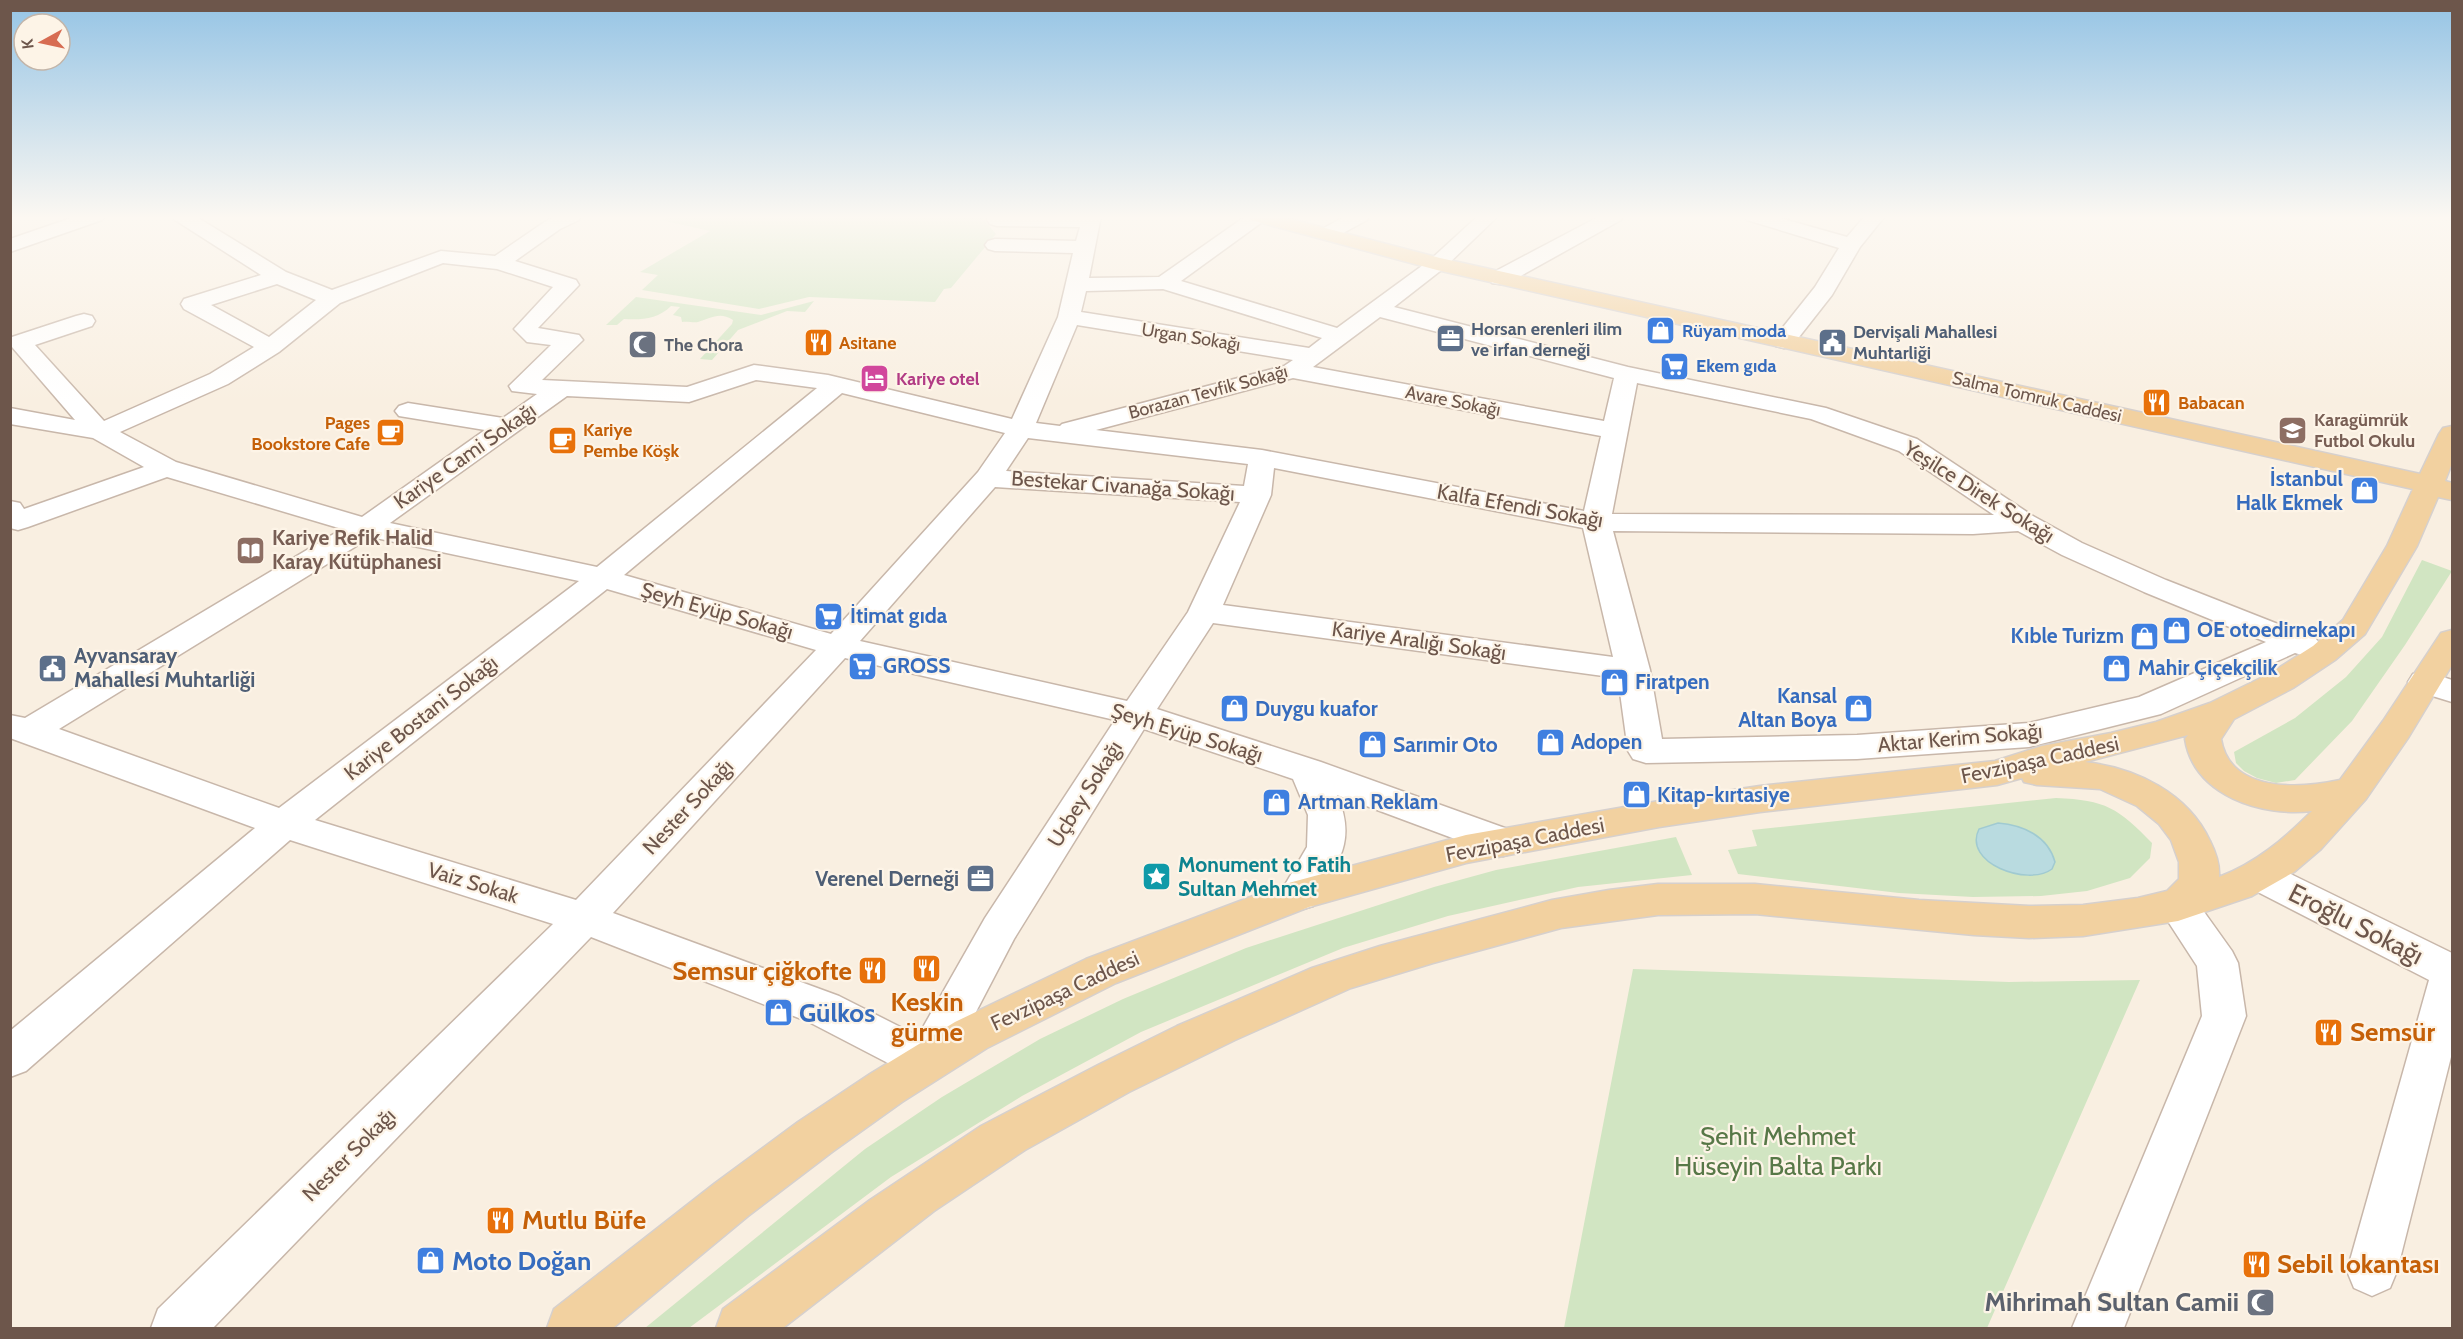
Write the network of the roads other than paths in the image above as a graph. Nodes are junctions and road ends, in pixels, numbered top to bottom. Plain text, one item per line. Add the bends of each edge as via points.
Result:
1 (273, 278) edge
2 (282, 278) edge
3 (384, 278) edge
4 (548, 278) edge
5 (1077, 278) edge
6 (1170, 278) edge
7 (1418, 278) edge
8 (1502, 278) edge
9 (1831, 278) edge
10 (1164, 283) junction
11 (1076, 285) junction
12 (332, 298) junction
13 (1377, 309) junction
14 (1069, 318) junction
15 (84, 321) dead end
16 (1340, 336) junction
17 (1784, 341) junction
18 (271, 347) junction
19 (1314, 356) junction
20 (1293, 371) junction
21 (1627, 374) junction
22 (836, 385) junction
23 (562, 388) junction
24 (408, 411) dead end
25 (10, 416) edge
26 (507, 426) junction
27 (1021, 429) junction
28 (1614, 431) junction
29 (100, 432) junction
30 (1055, 434) junction
31 (2452, 434) edge
32 (1262, 458) junction
33 (166, 468) junction
34 (988, 478) junction
35 (2442, 489) edge
36 (1257, 495) junction
37 (10, 509) edge
38 (1596, 522) junction
39 (2023, 522) junction
40 (366, 526) junction
41 (602, 578) junction
42 (1204, 612) junction
43 (2452, 640) edge
44 (838, 646) junction
45 (2309, 647) junction
46 (1633, 670) junction
47 (2439, 687) edge
48 (2222, 711) junction
49 (1136, 714) junction
50 (20, 729) edge
51 (1308, 771) junction
52 (1997, 773) junction
53 (2353, 790) junction
54 (284, 824) junction
55 (1503, 842) junction
56 (2260, 876) junction
57 (1299, 895) junction
58 (2178, 906) junction
59 (584, 918) junction
60 (2452, 972) edge
61 (10, 1058) edge
62 (927, 1062) junction
63 (2372, 1270) dead end
64 (177, 1329) edge
65 (573, 1329) edge
66 (742, 1329) edge
67 (2098, 1329) edge

1 - 18 street via 192,304
2 - 12 street
3 - 12 street
4 - 23 street, Kalfa Efendi Sokağı via 568,285 525,330 535,337 571,340 521,386
5 - 11 street, Nester Sokağı
6 - 10 street
7 - 13 street, Borazan Tevfik Sokağı
8 - 17 main road, Salma Tomruk Caddesi
9 - 17 street
10 - 11 street
10 - 16 street
11 - 14 street, Nester Sokağı
12 - 18 street
13 - 16 street, Borazan Tevfik Sokağı
13 - 21 street, Yeşilce Direk Sokağı
14 - 19 street, Urgan Sokağı
14 - 27 street, Nester Sokağı
15 - 29 street via 20,342
16 - 19 street, Borazan Tevfik Sokağı
17 - 35 main road, Salma Tomruk Caddesi
18 - 29 street via 219,379
19 - 20 street, Borazan Tevfik Sokağı
20 - 28 street, Avare Sokağı
20 - 30 street, Borazan Tevfik Sokağı
21 - 28 street
21 - 39 street, Yeşilce Direk Sokağı via 1817,413 1908,445
22 - 23 street, Kalfa Efendi Sokağı via 754,372 689,394
22 - 27 street, Kalfa Efendi Sokağı
22 - 41 street, Kariye Bostani Sokağı
23 - 26 street, Kariye Cami Sokağı
24 - 26 street
25 - 29 street
26 - 40 street, Kariye Cami Sokağı
27 - 30 street, Kalfa Efendi Sokağı
27 - 34 street, Nester Sokağı
28 - 38 street
29 - 33 street, Şeyh Eyüp Sokağı
30 - 32 street, Kalfa Efendi Sokağı
31 - 35 main road, Fevzipaşa Caddesi
32 - 36 street, Uçbey Sokağı
32 - 38 street, Kalfa Efendi Sokağı
33 - 37 street via 18,521
33 - 40 street, Şeyh Eyüp Sokağı
34 - 36 street, Bestekar Civanağa Sokağı
34 - 44 street, Nester Sokağı
35 - 45 main road, Fevzipaşa Caddesi via 2402,546 2354,627
36 - 42 street, Uçbey Sokağı
38 - 39 street, Kalfa Efendi Sokağı
38 - 46 street
39 - 45 street, Yeşilce Direk Sokağı via 2155,586
40 - 41 street, Şeyh Eyüp Sokağı
40 - 50 street, Kariye Cami Sokağı
41 - 44 street, Şeyh Eyüp Sokağı
41 - 54 street, Kariye Bostani Sokağı
42 - 46 street, Kariye Aralığı Sokağı
42 - 49 street, Uçbey Sokağı
43 - 47 main road
44 - 49 street, Şeyh Eyüp Sokağı
44 - 59 street, Nester Sokağı
45 - 46 street, Aktar Kerim Sokağı via 2149,706 2029,735 1857,747 1646,751
45 - 48 main road, Fevzipaşa Caddesi via 2281,681
47 - 53 main road
48 - 52 main road, Fevzipaşa Caddesi via 2165,731 2042,758
48 - 53 main road via 2203,739 2208,760 2226,780 2257,796 2277,800 2300,801
49 - 51 street, Şeyh Eyüp Sokağı
49 - 62 street, Uçbey Sokağı via 999,929
50 - 54 street, Vaiz Sokak
51 - 55 street, Şeyh Eyüp Sokağı
51 - 57 street via 1327,815 1326,847
52 - 55 main road, Fevzipaşa Caddesi via 1760,799
52 - 58 main road via 2068,773 2109,779 2147,795 2175,815 2191,837 2200,864 2198,882
53 - 56 main road via 2303,844
54 - 59 street, Vaiz Sokak
54 - 61 street, Kariye Bostani Sokağı
55 - 57 main road, Fevzipaşa Caddesi
56 - 58 main road
56 - 60 street, Eroğlu Sokağı
57 - 62 main road, Fevzipaşa Caddesi via 1101,972 971,1035
58 - 66 main road via 2063,923 1940,918 1748,899 1679,898 1558,913 1376,964 1343,974 1214,1029 1110,1079 980,1152 871,1227
58 - 67 street via 2217,963 2224,1016
59 - 62 street, Vaiz Sokak via 824,1009
59 - 64 street, Nester Sokağı
60 - 63 street
62 - 65 main road, Fevzipaşa Caddesi via 815,1137 731,1200

